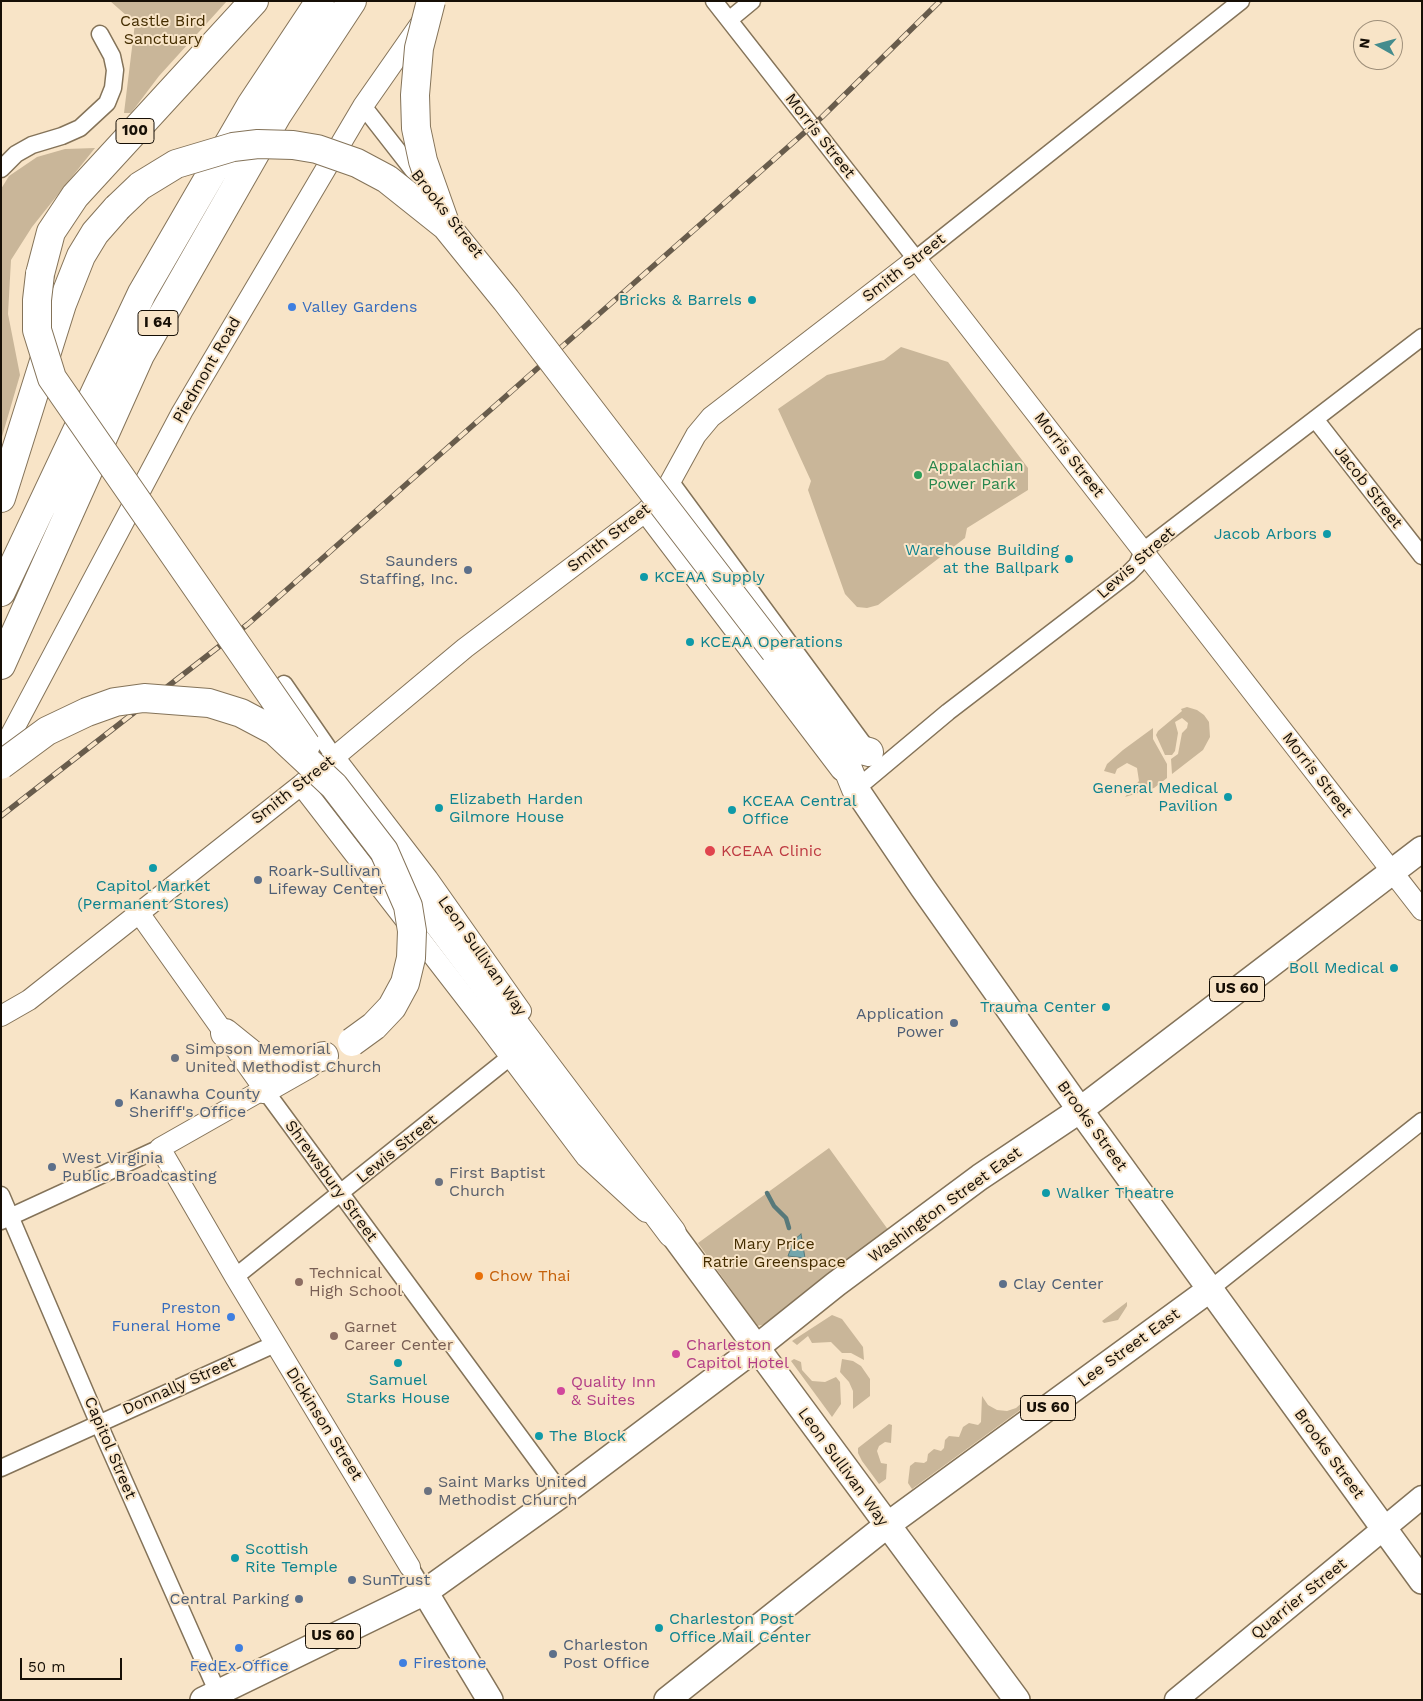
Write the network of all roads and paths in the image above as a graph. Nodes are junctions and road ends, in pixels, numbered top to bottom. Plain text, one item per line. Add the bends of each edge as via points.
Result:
1 (254, 1) edge
2 (320, 1) edge
3 (352, 1) edge
4 (431, 1) edge
5 (437, 1) edge
6 (714, 1) edge
7 (752, 1) edge
8 (1241, 1) edge
9 (729, 20) junction
10 (100, 34) dead end
11 (363, 106) junction
12 (1, 169) edge
13 (446, 226) junction
14 (916, 259) junction
15 (531, 321) dead end
16 (1422, 337) edge
17 (1315, 419) junction
18 (670, 481) junction
19 (1, 498) edge
20 (645, 512) junction
21 (1144, 551) junction
22 (1422, 556) edge
23 (1, 592) edge
24 (1, 665) edge
25 (284, 684) dead end
26 (835, 737) junction
27 (869, 752) junction
28 (1, 753) edge
29 (898, 753) junction
30 (335, 758) junction
31 (1, 765) edge
32 (301, 784) junction
33 (334, 786) junction
34 (856, 789) junction
35 (1422, 849) edge
36 (384, 851) junction
37 (1391, 871) junction
38 (1422, 910) edge
39 (139, 913) junction
40 (1, 1016) edge
41 (225, 1032) junction
42 (324, 1056) junction
43 (510, 1057) junction
44 (264, 1089) junction
45 (1080, 1110) junction
46 (1422, 1121) edge
47 (160, 1148) junction
48 (341, 1194) junction
49 (1, 1195) edge
50 (6, 1219) edge
51 (672, 1234) junction
52 (235, 1277) junction
53 (1209, 1290) junction
54 (275, 1344) junction
55 (756, 1348) junction
56 (98, 1422) junction
57 (1, 1468) edge
58 (562, 1494) junction
59 (1422, 1497) edge
60 (886, 1526) junction
61 (1384, 1530) junction
62 (410, 1567) joint
63 (1422, 1581) edge
64 (425, 1592) junction
65 (214, 1697) edge
66 (490, 1700) edge
67 (667, 1700) edge
68 (1016, 1700) edge
69 (1176, 1700) edge

1 - 33 highway, 100, bridge via 75,196 51,232 40,274 37,330 52,378
2 - 23 highway, I 64 via 251,105 142,293
3 - 24 highway, I 64 via 277,115 140,355
4 - 13 highway, bridge via 419,48 416,128 423,161
5 - 11 street, Piedmont Road
6 - 9 street, Morris Street
7 - 9 street
8 - 14 street, Smith Street
9 - 14 street, Morris Street
10 - 12 street via 112,56 115,70 107,103 80,128 32,145 16,154
11 - 15 street, Brooks Street
11 - 28 street, Piedmont Road via 182,412
13 - 19 highway, bridge via 386,179 365,167 293,145 258,144 205,154 158,174 116,208 95,233 78,264 62,304
13 - 26 highway, bridge via 775,651
14 - 18 street, Smith Street via 711,416
14 - 21 street, Morris Street
16 - 17 street, Lewis Street
17 - 21 street, Lewis Street
17 - 22 street, Jacob Street
18 - 20 street, Smith Street via 663,495
18 - 27 street
20 - 30 street, Smith Street via 465,648
20 - 34 street
21 - 29 street, Lewis Street via 1128,574
21 - 37 street, Morris Street
25 - 30 street, Leon Sullivan Way
26 - 27 highway
26 - 34 highway
27 - 29 street
29 - 34 street, Lewis Street
30 - 32 street, Smith Street
30 - 51 street, Leon Sullivan Way via 428,879 635,1168
31 - 33 highway, bridge via 47,731 87,712 115,702 174,698 209,703 241,713 275,731
32 - 39 street, Smith Street
32 - 43 street, Leon Sullivan Way
33 - 36 highway, bridge
34 - 45 main road, Brooks Street
35 - 37 main road, Washington Street East / US 60
36 - 42 highway, bridge via 408,906 412,931 412,958 405,983 392,1007 374,1026
36 - 51 highway, bridge
37 - 38 street, Morris Street
37 - 45 main road, Washington Street East / US 60
39 - 40 street, Smith Street via 29,1000
39 - 41 street, Shrewsbury Street
41 - 42 highway via 256,1058 281,1064
41 - 44 street, Shrewsbury Street
42 - 44 highway
43 - 48 street, Lewis Street
43 - 51 street, Leon Sullivan Way via 586,1157
44 - 47 street
44 - 48 street, Shrewsbury Street
45 - 53 main road, Brooks Street
45 - 55 main road, Washington Street East / US 60 via 980,1177
46 - 53 street, Lee Street East
47 - 50 street
47 - 52 street, Dickinson Street
48 - 52 street, Lewis Street
48 - 58 street, Shrewsbury Street
49 - 50 street, Capitol Street
50 - 56 street, Capitol Street
51 - 55 main road, Leon Sullivan Way
52 - 54 street, Dickinson Street
53 - 60 main road, Lee Street East / US 60
53 - 61 main road, Brooks Street
54 - 56 street, Donnally Street
54 - 62 street, Dickinson Street
55 - 58 main road, Washington Street East / US 60
55 - 60 main road, Leon Sullivan Way
56 - 57 street, Donnally Street
56 - 65 street, Capitol Street
58 - 64 main road, Washington Street East / US 60
59 - 61 main road, Quarrier Street
60 - 67 main road, Lee Street East / US 60
60 - 68 main road, Leon Sullivan Way
61 - 63 main road, Brooks Street
61 - 69 main road, Quarrier Street
62 - 64 street, Dickinson Street
64 - 65 main road, Washington Street East / US 60
64 - 66 main road, Dickinson Street

